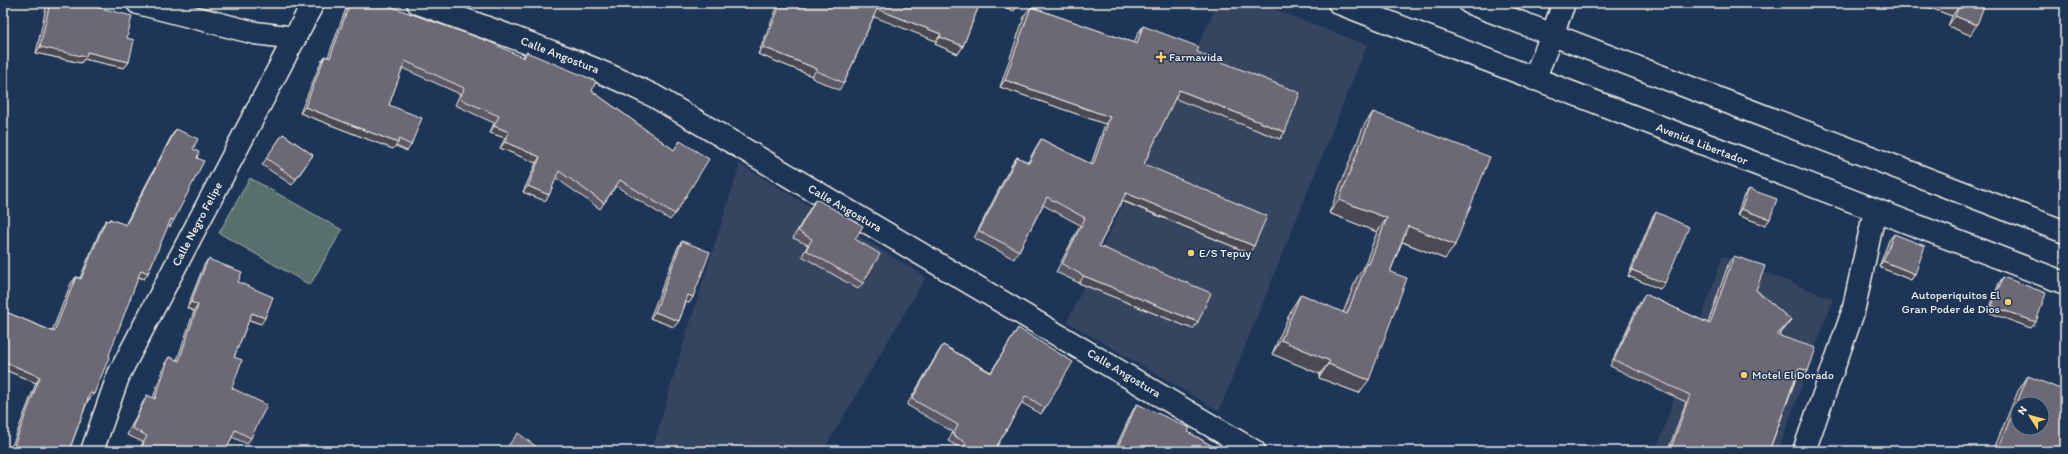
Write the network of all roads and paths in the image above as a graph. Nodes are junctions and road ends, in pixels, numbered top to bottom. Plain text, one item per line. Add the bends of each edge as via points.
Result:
1 (138, 3) edge
2 (313, 3) edge
3 (418, 3) edge
4 (1339, 3) edge
5 (1470, 3) edge
6 (1564, 3) edge
7 (1552, 35) junction
8 (295, 38) junction
9 (1534, 79) junction
10 (1875, 210) junction
11 (2065, 232) edge
12 (2065, 283) edge
13 (92, 451) edge
14 (1254, 451) edge
15 (1804, 451) edge

1 - 8 street via 255,33
2 - 8 street, Calle Negro Felipe
3 - 14 street, Calle Angostura via 571,59 654,96
4 - 9 street, Avenida Libertador
5 - 7 street
6 - 7 street
7 - 9 street
7 - 11 street
8 - 13 street, Calle Negro Felipe via 123,367
9 - 10 street, Avenida Libertador
10 - 12 street, Avenida Libertador
10 - 15 street via 1853,312

